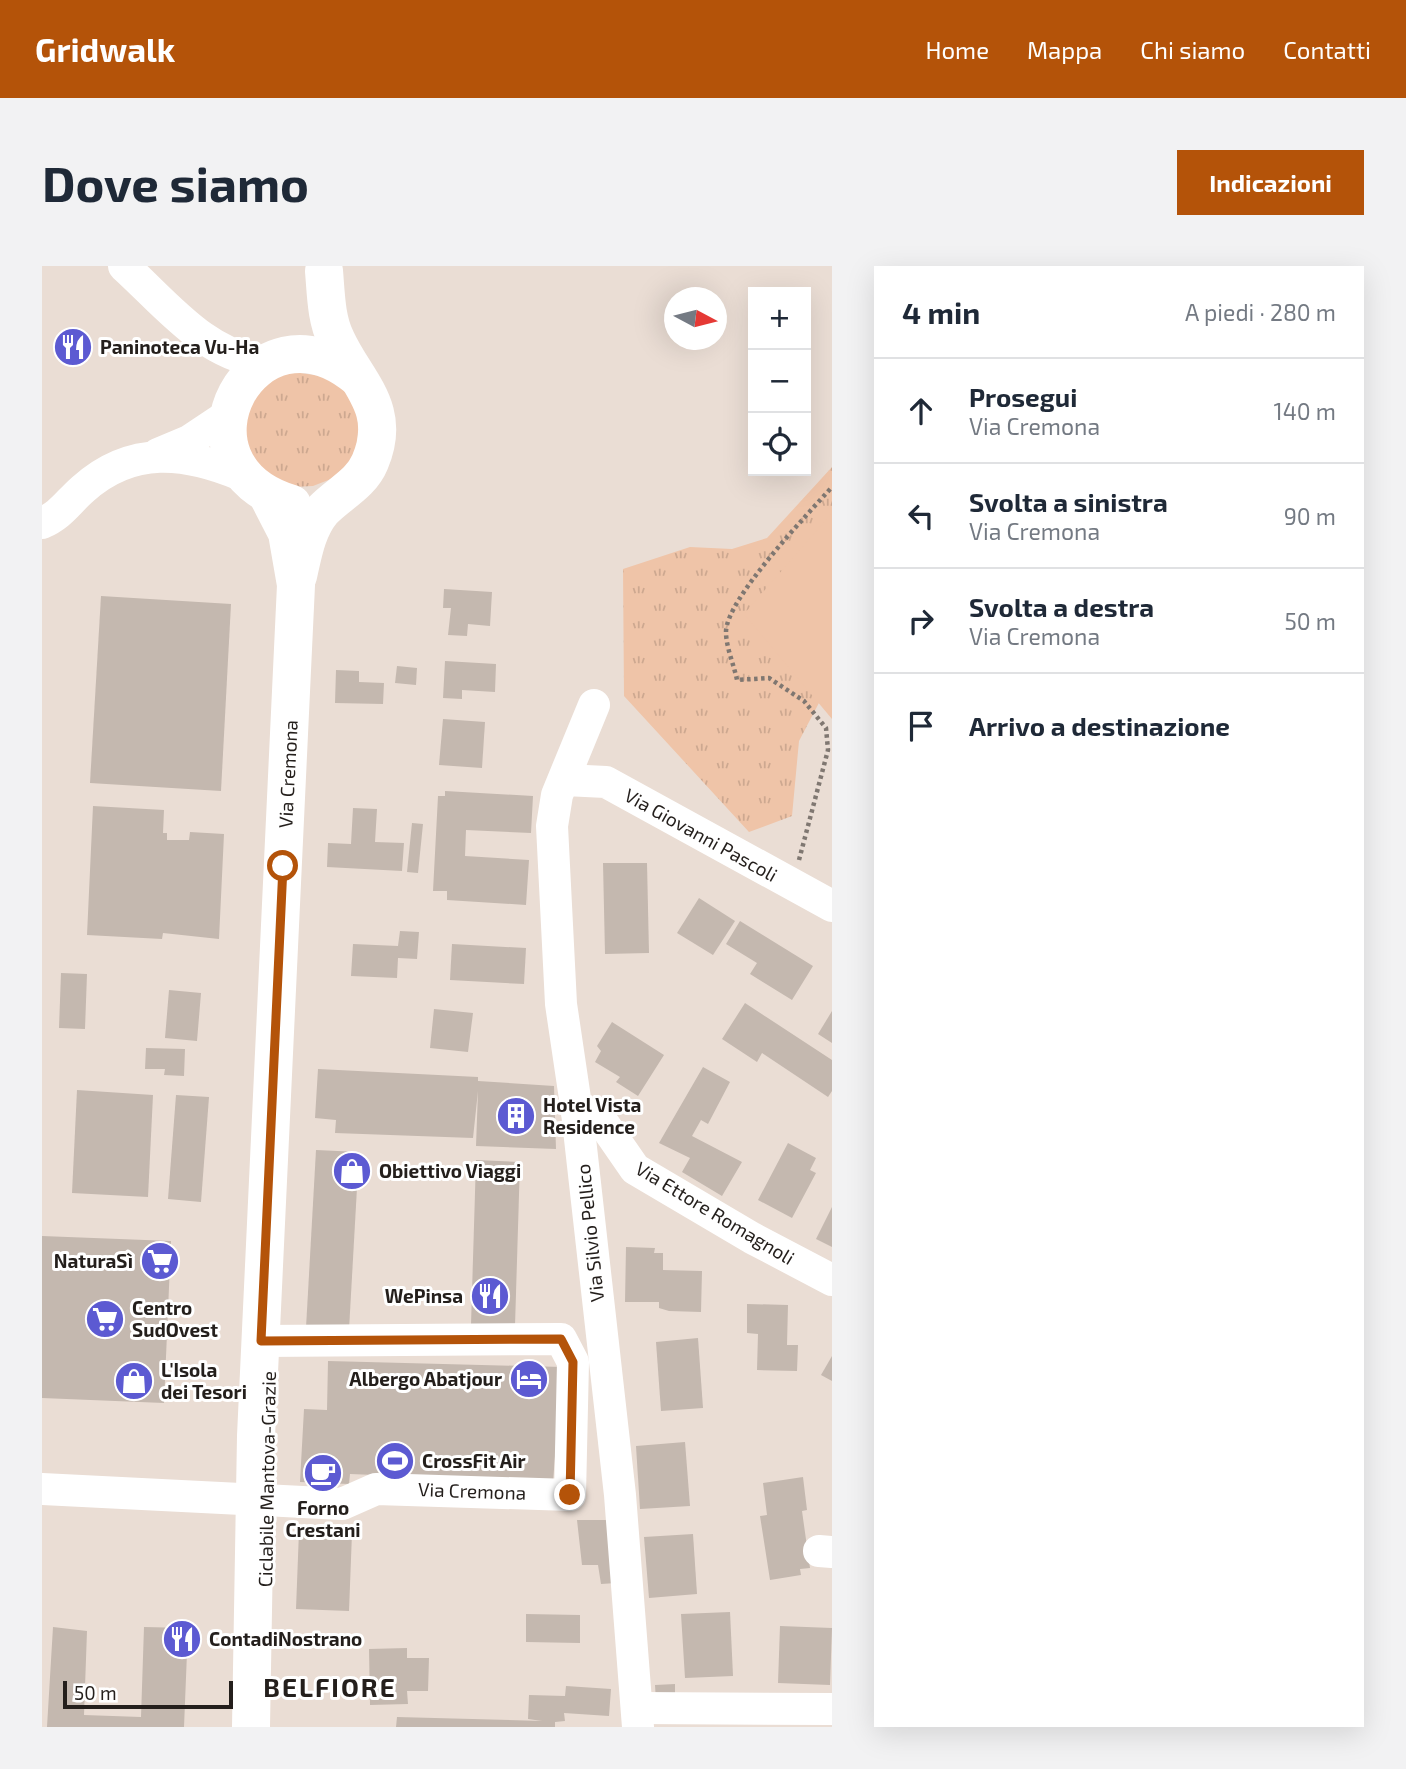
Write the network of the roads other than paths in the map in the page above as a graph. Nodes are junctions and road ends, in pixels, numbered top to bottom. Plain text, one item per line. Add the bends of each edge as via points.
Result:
1 (124, 266) edge
2 (324, 269) edge
3 (202, 337) junction
4 (278, 358) junction
5 (359, 379) junction
6 (231, 405) junction
7 (150, 457) junction
8 (255, 486) junction
9 (338, 496) junction
10 (42, 523) edge
11 (296, 585) junction
12 (594, 705) dead end
13 (565, 780) junction
14 (832, 906) edge
15 (577, 1112) junction
16 (832, 1280) edge
17 (261, 1341) junction
18 (42, 1489) edge
19 (254, 1500) junction
20 (832, 1709) edge
21 (638, 1718) edge
22 (251, 1727) edge

1 - 3 street
2 - 4 main road, Via Cremona via 310,319
2 - 5 main road, Via Cremona via 335,338
3 - 4 street via 244,361
3 - 6 street via 226,368
4 - 5 main road, Via Cremona via 316,354 340,363
4 - 6 main road, Via Cremona via 243,382
5 - 9 main road, Via Cremona via 375,409 377,442 370,464
6 - 7 street via 189,440
6 - 8 main road, Via Cremona via 227,436 232,456
7 - 8 street via 205,460
7 - 10 street via 120,466 83,488 65,510
8 - 9 main road, Via Cremona via 292,505 316,504
8 - 11 main road, Via Cremona via 287,533
9 - 11 main road, Via Cremona via 310,532
11 - 17 main road, Via Cremona
12 - 13 street, Via Silvio Pellico
13 - 14 street, Via Giovanni Pascoli via 606,782
13 - 15 street, Via Silvio Pellico via 557,795 552,826 561,1004
15 - 16 street, Via Ettore Romagnoli via 599,1117 635,1169
15 - 21 street, Via Silvio Pellico via 620,1495
17 - 19 main road, Via Cremona
17 - 19 street, Via Cremona via 561,1339 573,1362 570,1495 376,1489 342,1504
18 - 19 street
19 - 22 main road, Via Cremona
20 - 21 street

